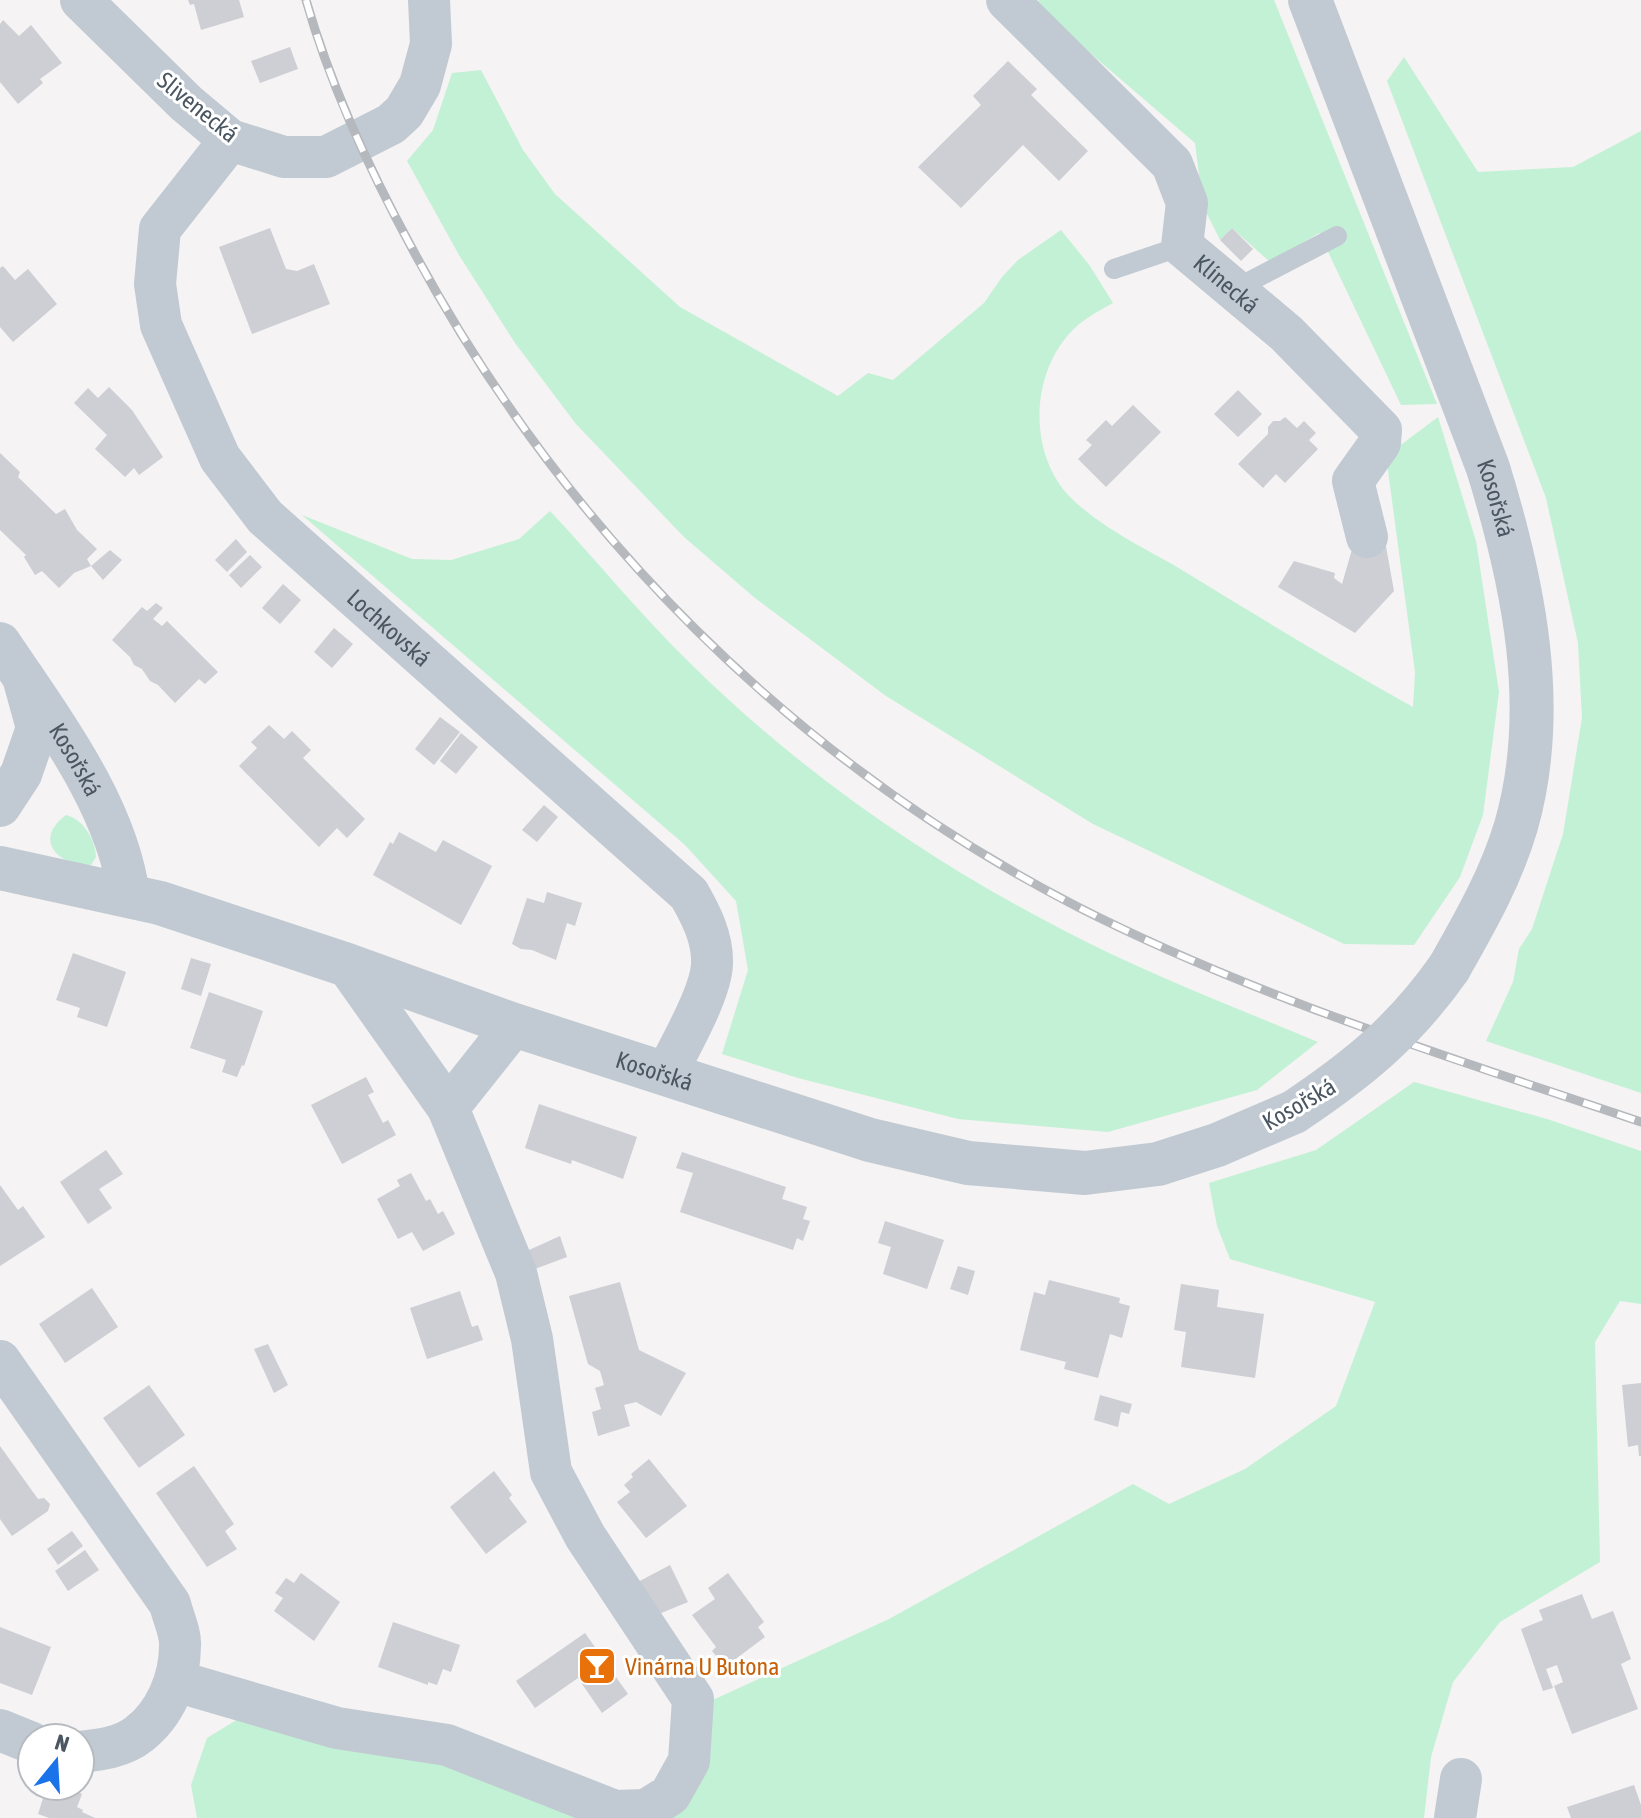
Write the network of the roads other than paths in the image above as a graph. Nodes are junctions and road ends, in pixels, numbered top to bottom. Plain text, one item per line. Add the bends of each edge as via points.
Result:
1 (81, 0) edge
2 (429, 0) edge
3 (1007, 0) edge
4 (1310, 0) edge
5 (230, 140) junction
6 (1337, 236) dead end
7 (1182, 246) junction
8 (1114, 269) dead end
9 (1235, 289) junction
10 (1367, 537) dead end
11 (0, 643) edge
12 (23, 677) junction
13 (0, 806) edge
14 (0, 868) edge
15 (129, 896) junction
16 (347, 965) junction
17 (514, 1025) junction
18 (666, 1074) junction
19 (448, 1108) junction
20 (0, 1361) edge
21 (176, 1681) junction
22 (96, 1750) edge

1 - 5 street, Slivenecká
2 - 5 street, Slivenecká via 431,44 420,85 391,124 326,157 284,157
3 - 7 street, Klínecká via 1172,164 1187,203
4 - 18 street, Kosořská, bridge via 1488,468 1522,592 1531,680 1526,776 1498,876 1449,968 1388,1043 1339,1082 1294,1112 1158,1164 1085,1173 968,1163 870,1140
5 - 18 street, Lochkovská via 160,229 155,284 161,325 220,458 265,517 689,894 706,923 712,964 706,991
6 - 9 lane
7 - 8 lane
7 - 9 street, Klínecká
9 - 10 street, Klínecká via 1381,430 1380,443 1353,481
11 - 12 street
12 - 13 street via 37,728 21,774
12 - 15 street, Kosořská via 65,738 107,823 125,865
14 - 15 street, Kosořská
15 - 16 street, Kosořská
16 - 17 street, Kosořská
16 - 19 street
17 - 18 street, Kosořská
17 - 19 street
19 - 21 street via 516,1273 532,1339 551,1472 585,1536 693,1699 689,1761 670,1795 646,1810 615,1811 447,1745 337,1728
20 - 21 street via 170,1604 181,1644
21 - 22 street via 159,1714 138,1736

